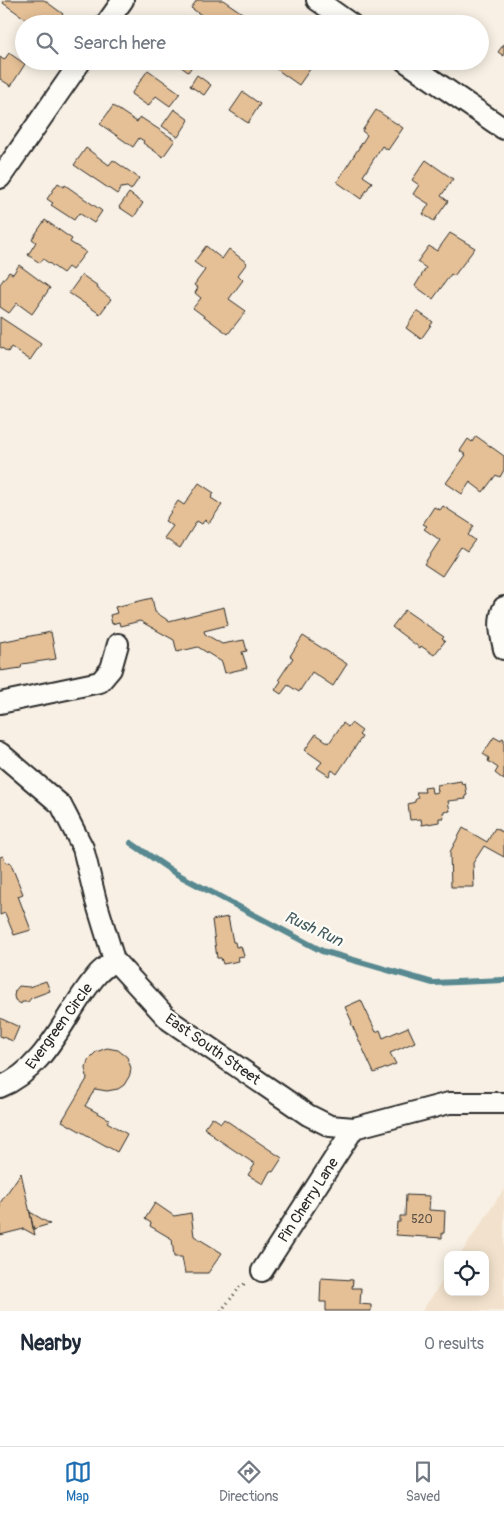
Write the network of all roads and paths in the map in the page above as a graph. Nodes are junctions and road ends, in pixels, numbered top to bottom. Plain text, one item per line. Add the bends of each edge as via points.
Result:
1 (123, 0) edge
2 (317, 0) edge
3 (112, 15) edge
4 (338, 15) edge
5 (74, 70) edge
6 (418, 70) edge
7 (504, 130) edge
8 (0, 178) edge
9 (504, 607) edge
10 (118, 644) dead end
11 (504, 649) edge
12 (0, 703) edge
13 (0, 753) edge
14 (114, 960) junction
15 (0, 1087) edge
16 (504, 1103) edge
17 (354, 1128) junction
18 (262, 1271) joint
19 (221, 1311) edge

1 - 3 street
2 - 4 street
5 - 8 street
6 - 7 street
9 - 11 street via 500,631
10 - 12 street via 111,669 100,682
13 - 14 street, East South Street via 61,805 83,848
14 - 15 street, Evergreen Circle via 97,975 28,1071
14 - 17 street, East South Street via 169,1020 308,1115 330,1126
16 - 17 street, East South Street via 449,1104
17 - 18 street, Pin Cherry Lane
18 - 19 path via 240,1288

